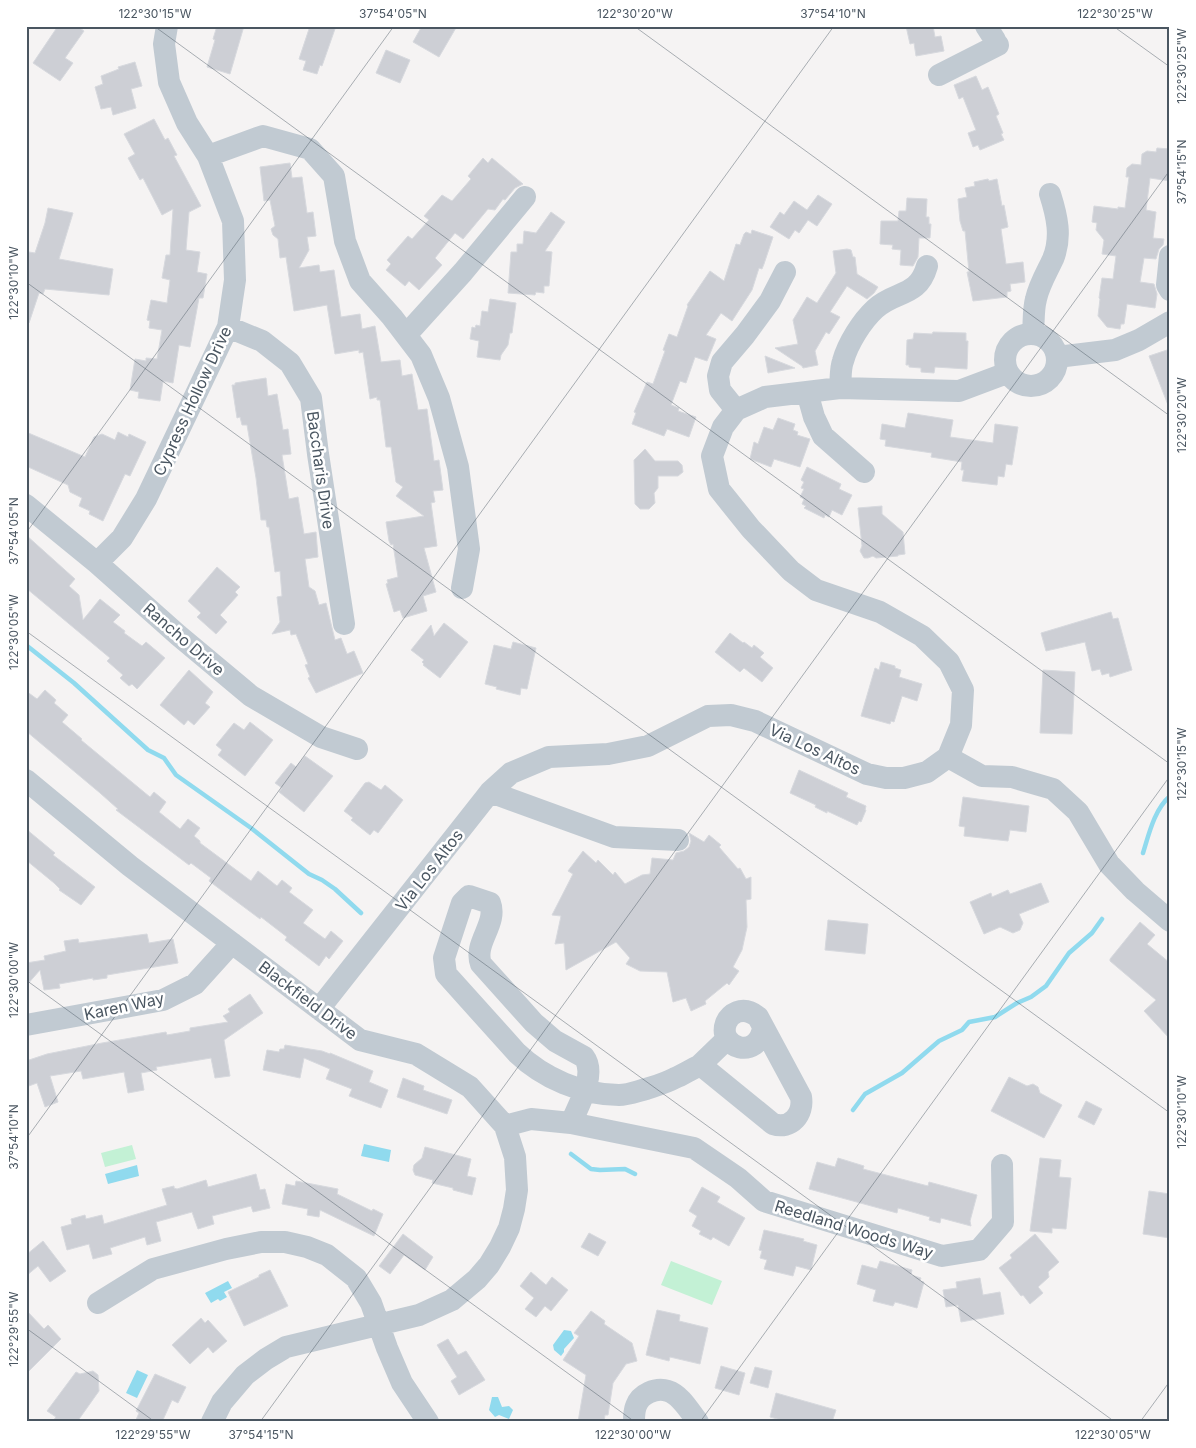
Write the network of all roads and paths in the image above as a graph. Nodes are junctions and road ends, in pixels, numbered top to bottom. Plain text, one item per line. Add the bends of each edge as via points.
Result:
1 (167, 26) edge
2 (993, 37) edge
3 (939, 75) dead end
4 (208, 156) junction
5 (1050, 194) dead end
6 (525, 197) dead end
7 (1170, 256) edge
8 (927, 266) dead end
9 (785, 272) dead end
10 (1170, 290) edge
11 (1170, 322) edge
12 (228, 327) junction
13 (406, 334) junction
14 (1033, 334) junction
15 (1057, 357) junction
16 (1007, 372) junction
17 (840, 388) junction
18 (807, 392) junction
19 (736, 410) junction
20 (864, 472) dead end
21 (26, 505) edge
22 (97, 563) junction
23 (462, 588) dead end
24 (344, 624) dead end
25 (357, 749) dead end
26 (948, 757) junction
27 (26, 780) edge
28 (490, 792) junction
29 (678, 840) dead end
30 (1170, 921) edge
31 (232, 943) junction
32 (320, 1009) junction
33 (26, 1025) edge
34 (699, 1066) junction
35 (586, 1090) junction
36 (571, 1123) junction
37 (506, 1126) junction
38 (1002, 1165) dead end
39 (98, 1303) dead end
40 (378, 1326) junction
41 (212, 1422) edge
42 (428, 1422) edge
43 (634, 1422) edge
44 (698, 1422) edge

1 - 4 street, Cypress Hollow Drive via 164,44 169,82 187,123
2 - 3 street
4 - 12 street, Cypress Hollow Drive via 233,221 234,280
4 - 13 street via 263,136 310,149 334,176 345,241 360,281
5 - 14 street via 1058,224 1058,239 1035,300
6 - 13 street
7 - 10 street via 1167,285
8 - 17 street via 916,286 887,300 867,320 842,362
9 - 19 street via 770,301 722,362 718,376 720,390
11 - 15 street via 1115,350
12 - 22 street, Cypress Hollow Drive via 146,500 122,538
12 - 24 street, Baccharis Drive via 262,341 290,363 311,398
13 - 23 street via 421,355 439,398 458,467 469,549
14 - 15 street via 1051,344
14 - 16 street via 1014,340 1008,348 1004,358
15 - 16 street via 1054,373 1038,386 1018,384
16 - 17 street via 959,391
17 - 18 street
18 - 19 street via 765,397
18 - 20 street via 823,436
19 - 26 street via 723,427 712,456 719,489 791,571 816,590 880,612 922,636 949,662 963,690 961,725
21 - 22 street, Rancho Drive
22 - 25 street, Rancho Drive via 252,696 321,737
26 - 28 street, Via Los Altos via 928,772 904,778 886,778 867,774 755,721 731,715 708,716 648,746 608,754 549,757 511,773
26 - 30 street via 982,776 1012,777 1053,789 1078,812 1109,864
27 - 31 street, Blackfield Drive via 130,866
28 - 29 street via 614,837
28 - 32 street, Via Los Altos
31 - 32 street, Blackfield Drive
31 - 33 street, Karen Way via 195,984 164,1000
32 - 37 street, Blackfield Drive via 360,1040 416,1054 470,1087
34 - 34 street via 773,1124 786,1125 799,1116 801,1097 754,1013 736,1012 727,1021 727,1039
34 - 35 street via 674,1079 622,1095
35 - 35 street via 588,1066 584,1057 555,1041 481,964 479,954 493,912 490,903 469,896 462,902 444,958 446,974 525,1061 548,1077
35 - 36 street
36 - 37 street, Reedland Woods Way via 531,1119
36 - 38 street, Reedland Woods Way via 694,1148 738,1178 764,1201 942,1256 979,1250 1003,1222
37 - 40 street, Blackfield Drive via 515,1157 517,1190 509,1228 489,1265 452,1300 419,1315
39 - 40 street via 154,1269 261,1242 285,1242 326,1255 356,1278 371,1303
40 - 41 street, Blackfield Drive via 286,1348 266,1359 245,1375 222,1402
40 - 42 street via 402,1383
43 - 44 street via 636,1405 644,1394 655,1390 668,1391 678,1398

